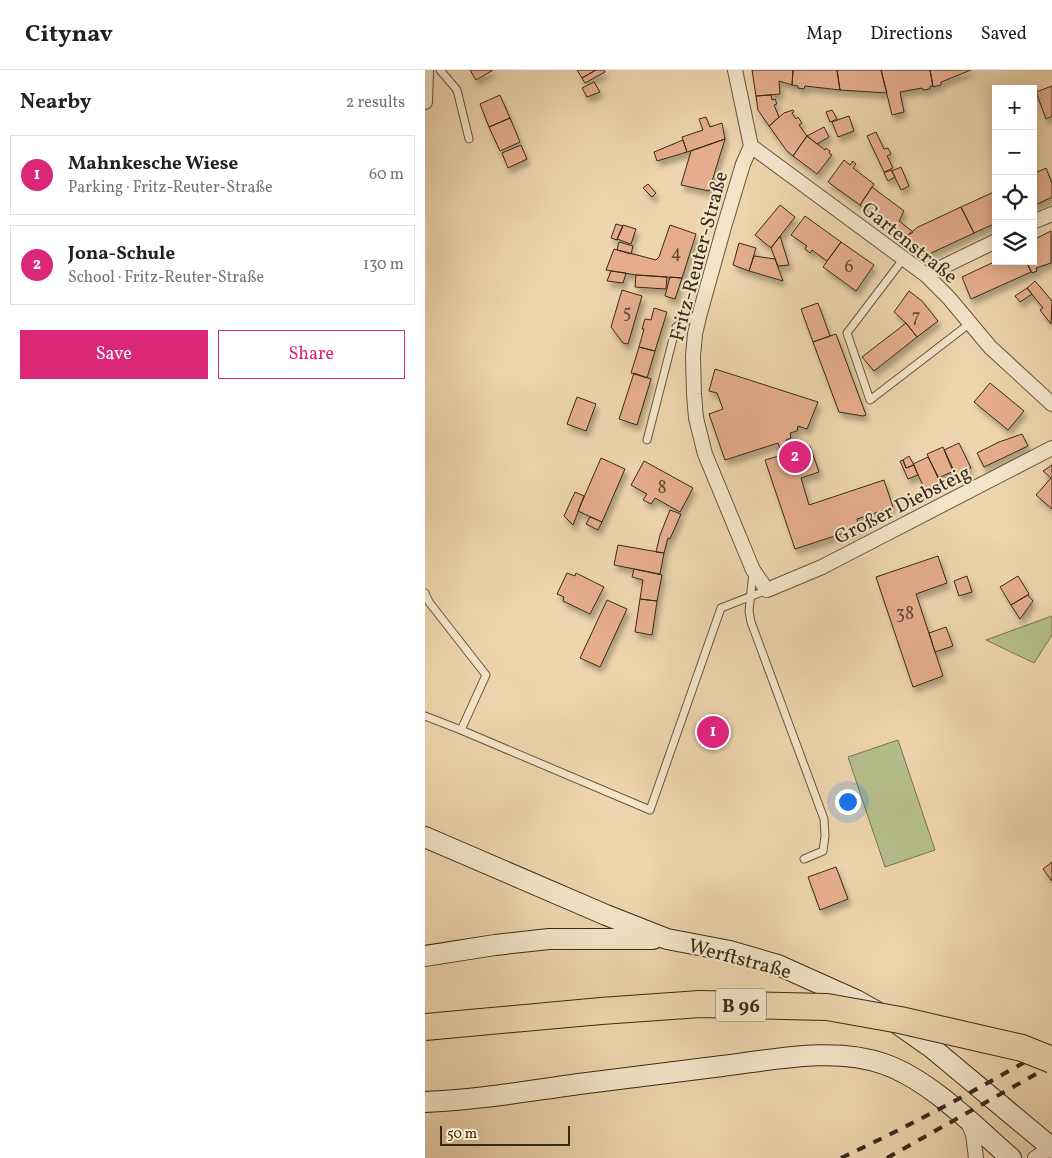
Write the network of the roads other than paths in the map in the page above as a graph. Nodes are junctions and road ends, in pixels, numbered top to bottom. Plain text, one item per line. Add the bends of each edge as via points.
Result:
1 (426, 70) edge
2 (440, 70) edge
3 (735, 70) edge
4 (425, 102) edge
5 (469, 139) dead end
6 (751, 146) junction
7 (1052, 214) edge
8 (1037, 220) edge
9 (992, 243) edge
10 (903, 258) junction
11 (926, 275) junction
12 (700, 313) junction
13 (969, 324) junction
14 (1052, 404) edge
15 (647, 440) dead end
16 (1052, 448) edge
17 (753, 570) junction
18 (767, 590) junction
19 (425, 593) edge
20 (751, 596) junction
21 (426, 602) edge
22 (425, 716) edge
23 (461, 730) junction
24 (425, 837) edge
25 (804, 859) dead end
26 (667, 939) junction
27 (425, 956) edge
28 (425, 1027) edge
29 (1052, 1060) edge
30 (425, 1102) edge
31 (967, 1120) junction
32 (1048, 1150) edge
33 (976, 1158) edge
34 (1011, 1158) edge

1 - 4 street
2 - 5 lane via 457,90
3 - 6 street
6 - 10 street, Gartenstraße
6 - 12 street, Fritz-Reuter-Straße
7 - 8 street
9 - 11 street
10 - 11 street, Gartenstraße
10 - 13 lane via 847,333 870,400
11 - 13 street, Gartenstraße
12 - 15 lane via 676,327
12 - 17 street, Fritz-Reuter-Straße via 693,366 696,418 705,454
13 - 14 street, Gartenstraße
16 - 18 street, Großer Diebsteig via 822,567
17 - 18 street, Fritz-Reuter-Straße
17 - 20 lane
18 - 20 lane
19 - 21 lane
20 - 23 lane via 721,608 650,810
20 - 25 lane via 751,622 825,819 823,851
21 - 23 lane via 487,675
22 - 23 lane
24 - 26 main road, Werftstraße
26 - 27 main road via 549,939
26 - 32 main road, Werftstraße via 730,951 778,965 856,1000 932,1048
28 - 29 highway, B 96, bridge via 700,1004 827,1006 1022,1048
30 - 31 main road via 513,1094 788,1058 855,1056 910,1076
31 - 33 street via 973,1134
31 - 34 main road

